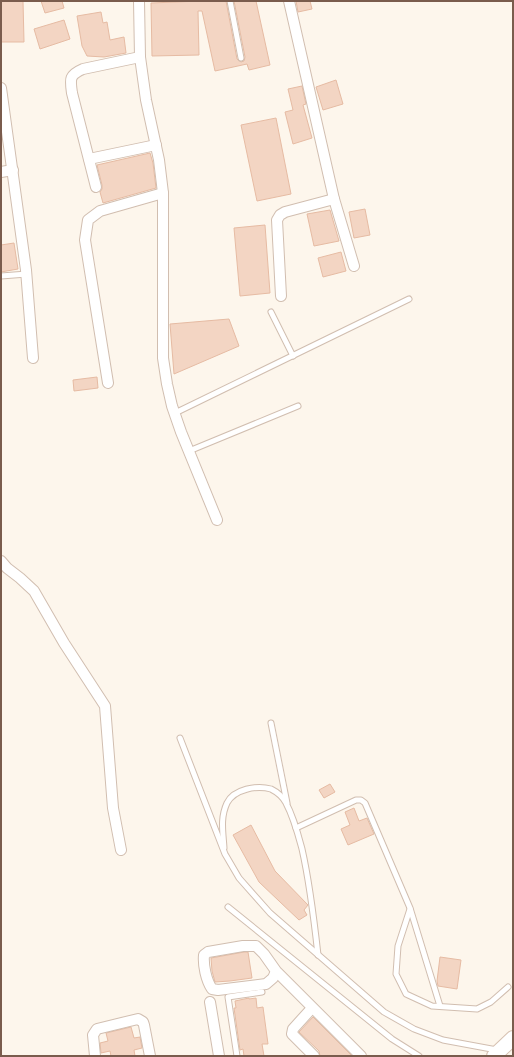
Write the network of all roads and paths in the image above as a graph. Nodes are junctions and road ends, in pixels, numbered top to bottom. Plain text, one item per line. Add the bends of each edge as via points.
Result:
1 (139, 1) edge
2 (230, 1) edge
3 (289, 1) edge
4 (140, 57) junction
5 (241, 58) dead end
6 (1, 88) edge
7 (156, 145) junction
8 (89, 159) junction
9 (13, 170) junction
10 (1, 172) edge
11 (96, 187) dead end
12 (163, 193) junction
13 (334, 199) junction
14 (354, 266) dead end
15 (27, 274) junction
16 (1, 276) edge
17 (281, 296) dead end
18 (409, 299) dead end
19 (271, 312) dead end
20 (293, 356) junction
21 (33, 358) dead end
22 (108, 383) dead end
23 (298, 406) dead end
24 (175, 414) junction
25 (189, 452) junction
26 (217, 520) dead end
27 (1, 561) edge
28 (271, 723) dead end
29 (180, 738) dead end
30 (288, 808) junction
31 (296, 828) junction
32 (122, 850) dead end
33 (225, 854) junction
34 (228, 907) dead end
35 (410, 908) junction
36 (318, 954) junction
37 (276, 971) junction
38 (508, 987) dead end
39 (262, 992) dead end
40 (210, 1002) dead end
41 (440, 1006) junction
42 (312, 1008) junction
43 (513, 1038) edge
44 (496, 1053) edge
45 (95, 1056) edge
46 (150, 1056) edge
47 (219, 1056) edge
48 (236, 1056) edge
49 (314, 1056) edge
50 (361, 1056) edge
51 (419, 1056) edge

1 - 4 street
2 - 5 lane
3 - 13 street
4 - 7 street
4 - 8 street via 83,69 71,76 72,93
6 - 9 street
7 - 8 street
7 - 12 street
8 - 11 street
9 - 10 street
9 - 15 street
12 - 22 street via 100,211 88,220 86,240
12 - 24 street via 163,358
13 - 14 street
13 - 17 street via 285,212 277,220
15 - 16 lane
15 - 21 street
18 - 20 lane
19 - 20 lane
20 - 24 lane
23 - 25 lane
24 - 25 street
25 - 26 street
27 - 32 street via 34,591 105,706 114,808
28 - 30 lane
29 - 33 lane
30 - 31 lane
30 - 33 lane via 279,794 270,789 258,788 238,793 228,801 223,814
31 - 35 lane via 356,800 366,803
31 - 36 lane via 307,874
33 - 36 lane via 239,878 270,913
34 - 51 lane via 392,1039
35 - 41 lane
35 - 41 lane via 398,946 396,974 406,994 432,1006
36 - 44 lane via 362,995 384,1012 414,1029 442,1040
37 - 37 street via 266,984 218,990 208,984 204,955 208,952 256,946
37 - 42 street
38 - 41 lane via 491,1002 477,1009
39 - 48 lane via 228,997
40 - 47 street
42 - 49 street via 293,1028 292,1034
42 - 50 street
43 - 44 street
45 - 46 street via 93,1035 97,1029 138,1019 144,1025

